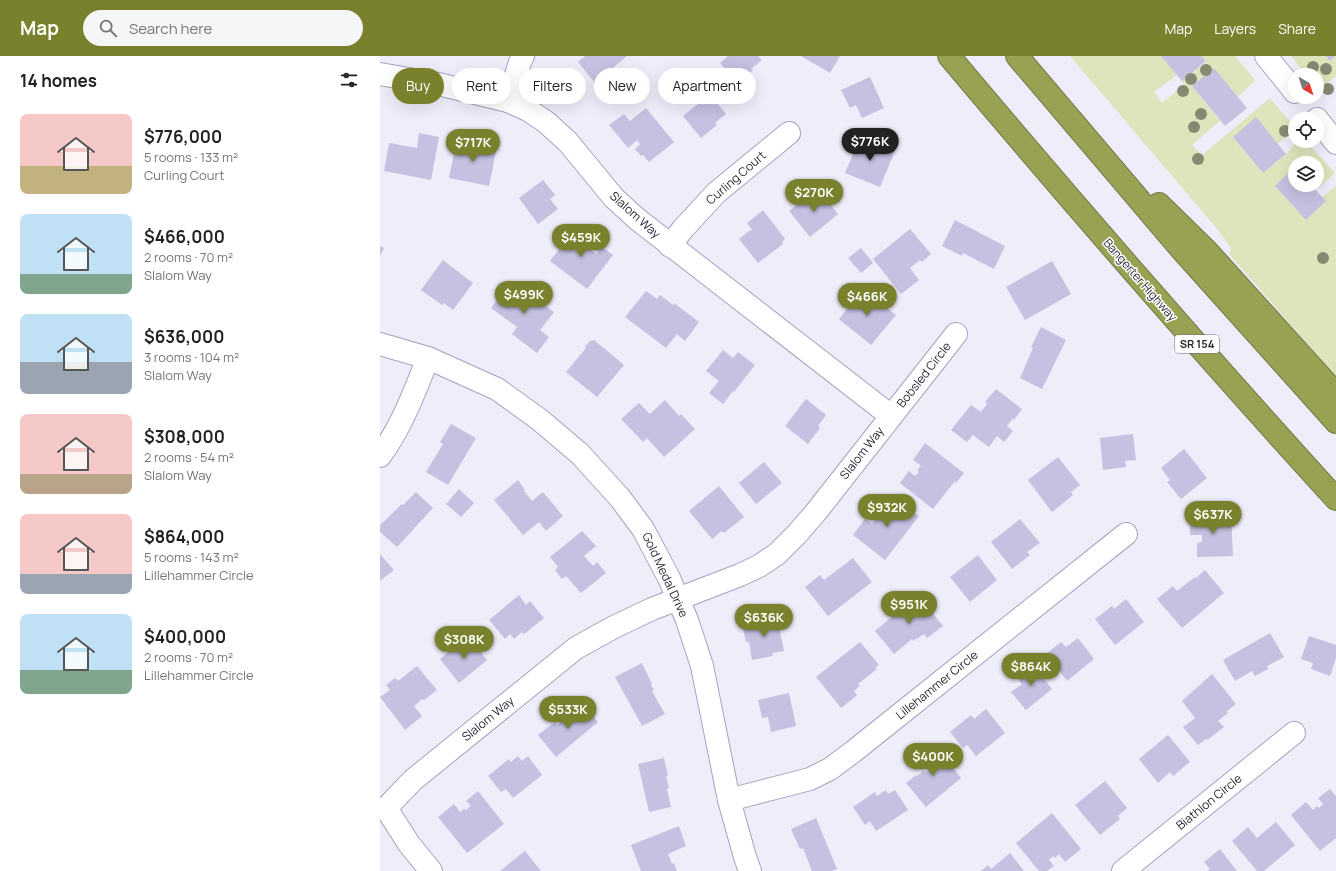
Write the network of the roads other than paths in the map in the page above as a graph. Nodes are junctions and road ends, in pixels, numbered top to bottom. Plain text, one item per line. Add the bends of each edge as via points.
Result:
1 (523, 56) edge
2 (949, 56) edge
3 (1017, 56) edge
4 (1266, 56) edge
5 (380, 74) edge
6 (1288, 83) edge
7 (452, 87) edge
8 (511, 91) edge
9 (511, 102) edge
10 (1305, 104) edge
11 (1311, 112) edge
12 (1070, 119) junction
13 (1324, 128) edge
14 (789, 133) dead end
15 (1336, 143) edge
16 (670, 246) junction
17 (956, 334) dead end
18 (380, 344) edge
19 (428, 358) junction
20 (1336, 394) edge
21 (891, 416) junction
22 (1336, 422) edge
23 (380, 456) edge
24 (1336, 499) edge
25 (1126, 534) dead end
26 (678, 599) junction
27 (1294, 733) dead end
28 (729, 800) junction
29 (431, 871) edge
30 (750, 871) edge
31 (1123, 871) edge

1 - 8 street
2 - 24 highway, Bangerter Highway / SR 154 via 1141,281
3 - 12 highway
4 - 6 street
5 - 7 street, Slalom Way
9 - 16 street, Slalom Way via 546,122 568,142 614,198
10 - 11 street
12 - 20 highway via 1206,250
12 - 22 highway via 1180,249
13 - 15 street
14 - 16 street, Curling Court via 716,193
16 - 21 street, Slalom Way
17 - 21 street, Bobsled Circle
18 - 19 street, Gold Medal Drive
19 - 23 street via 414,394
19 - 26 street, Gold Medal Drive via 497,388 580,454 620,498 643,529
21 - 26 street, Slalom Way via 802,529 777,554 740,575
25 - 28 street, Lillehammer Circle via 830,769 810,778
26 - 28 street, Gold Medal Drive via 702,666
26 - 29 street, Slalom Way via 614,627 576,648 413,780 386,808 409,844
27 - 31 street, Biathlon Circle
28 - 30 street, Gold Medal Drive

